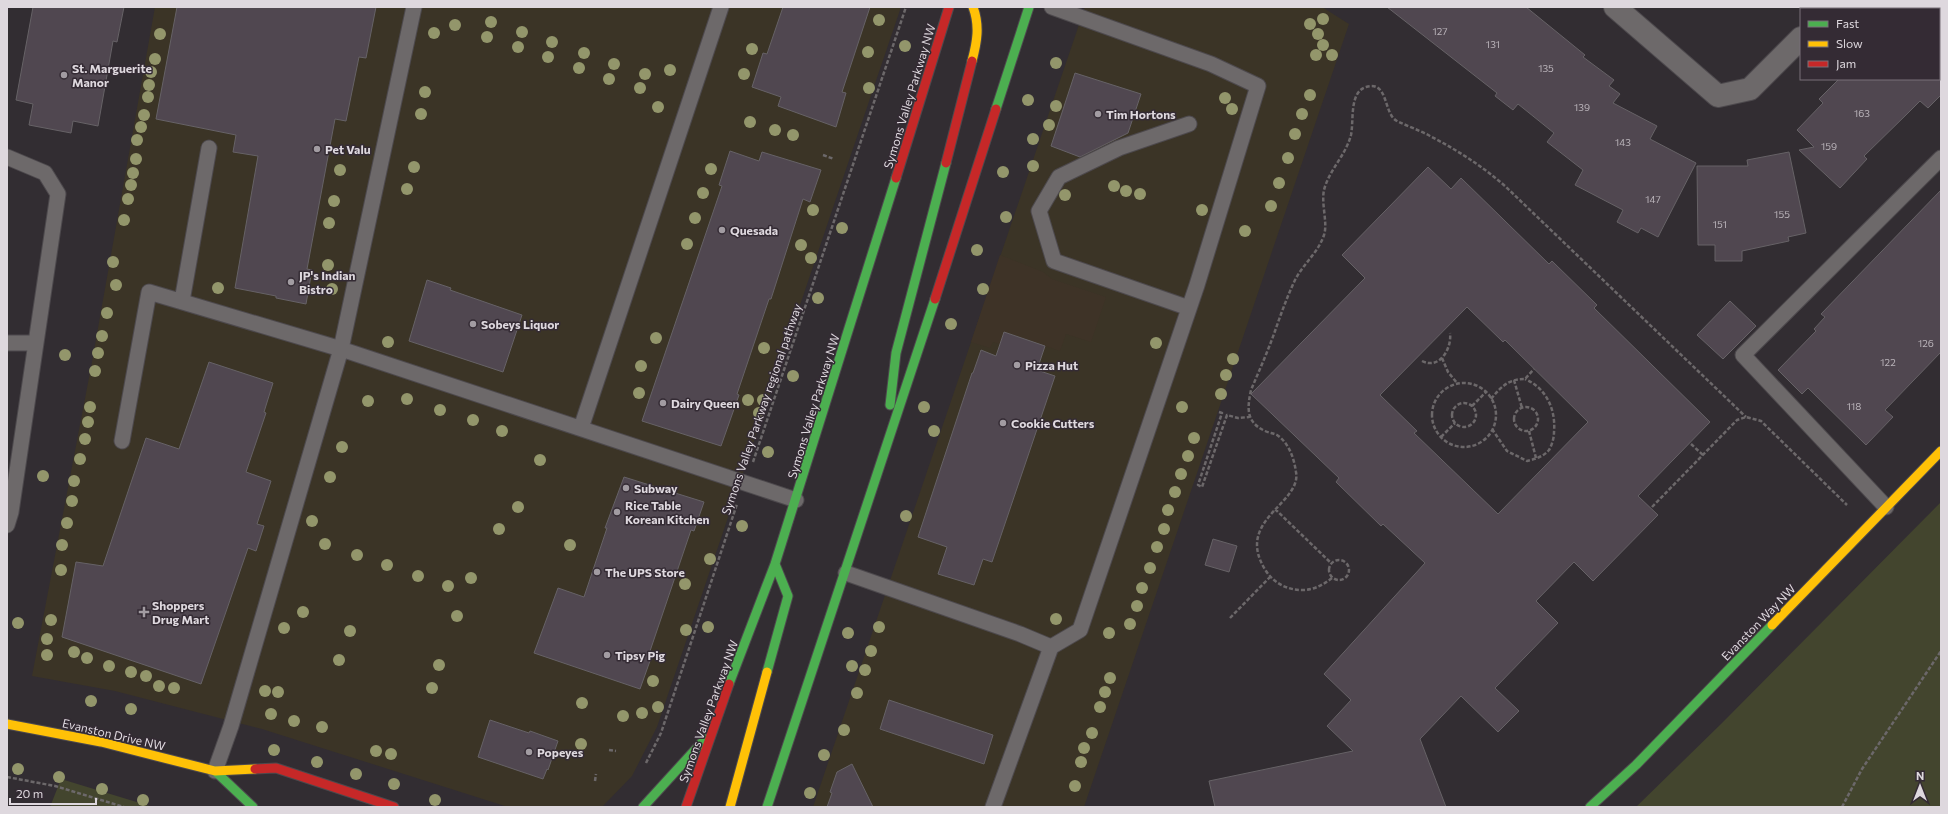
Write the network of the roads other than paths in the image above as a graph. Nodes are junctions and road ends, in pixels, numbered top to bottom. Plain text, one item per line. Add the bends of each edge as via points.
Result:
1 (414, 7) edge
2 (721, 7) edge
3 (949, 7) edge
4 (973, 7) edge
5 (1029, 7) edge
6 (1052, 7) edge
7 (1615, 7) edge
8 (1800, 39) edge
9 (1189, 124) dead end
10 (209, 148) dead end
11 (7, 158) edge
12 (1941, 158) edge
13 (182, 302) junction
14 (1189, 308) junction
15 (7, 343) edge
16 (36, 343) junction
17 (341, 349) junction
18 (581, 428) junction
19 (122, 441) dead end
20 (1941, 451) edge
21 (884, 456) junction
22 (11, 483) edge
23 (796, 500) junction
24 (1886, 507) junction
25 (7, 525) edge
26 (775, 564) junction
27 (846, 573) junction
28 (1051, 647) junction
29 (7, 724) edge
30 (711, 732) junction
31 (216, 771) junction
32 (253, 807) edge
33 (394, 807) edge
34 (643, 807) edge
35 (686, 807) edge
36 (730, 807) edge
37 (767, 807) edge
38 (993, 807) edge
39 (1590, 807) edge

1 - 17 lane
2 - 18 lane
3 - 23 main road, Symons Valley Parkway NW
4 - 21 main road via 978,20 976,46 896,353
5 - 21 main road
6 - 14 lane via 1211,64 1258,86
7 - 8 street via 1718,96 1750,89
9 - 14 lane via 1119,148 1059,177 1039,211 1054,261
10 - 13 lane
11 - 16 lane via 45,172 58,194
12 - 24 lane via 1743,355
13 - 17 lane
13 - 19 lane via 149,292
14 - 28 lane via 1080,630
15 - 16 lane
16 - 22 lane
17 - 18 lane
17 - 31 lane
18 - 23 lane
20 - 24 main road, Evanston Way NW
21 - 27 main road
22 - 25 lane via 11,512
23 - 26 main road, Symons Valley Parkway NW
24 - 39 main road, Evanston Way NW via 1636,764
26 - 30 main road, Symons Valley Parkway NW
26 - 36 main road via 788,596
27 - 28 lane
27 - 37 main road
28 - 38 lane
29 - 31 main road, Evanston Drive NW via 101,742
30 - 34 main road
30 - 35 main road, Symons Valley Parkway NW
31 - 32 main road
31 - 33 main road, Evanston Drive NW via 276,768

